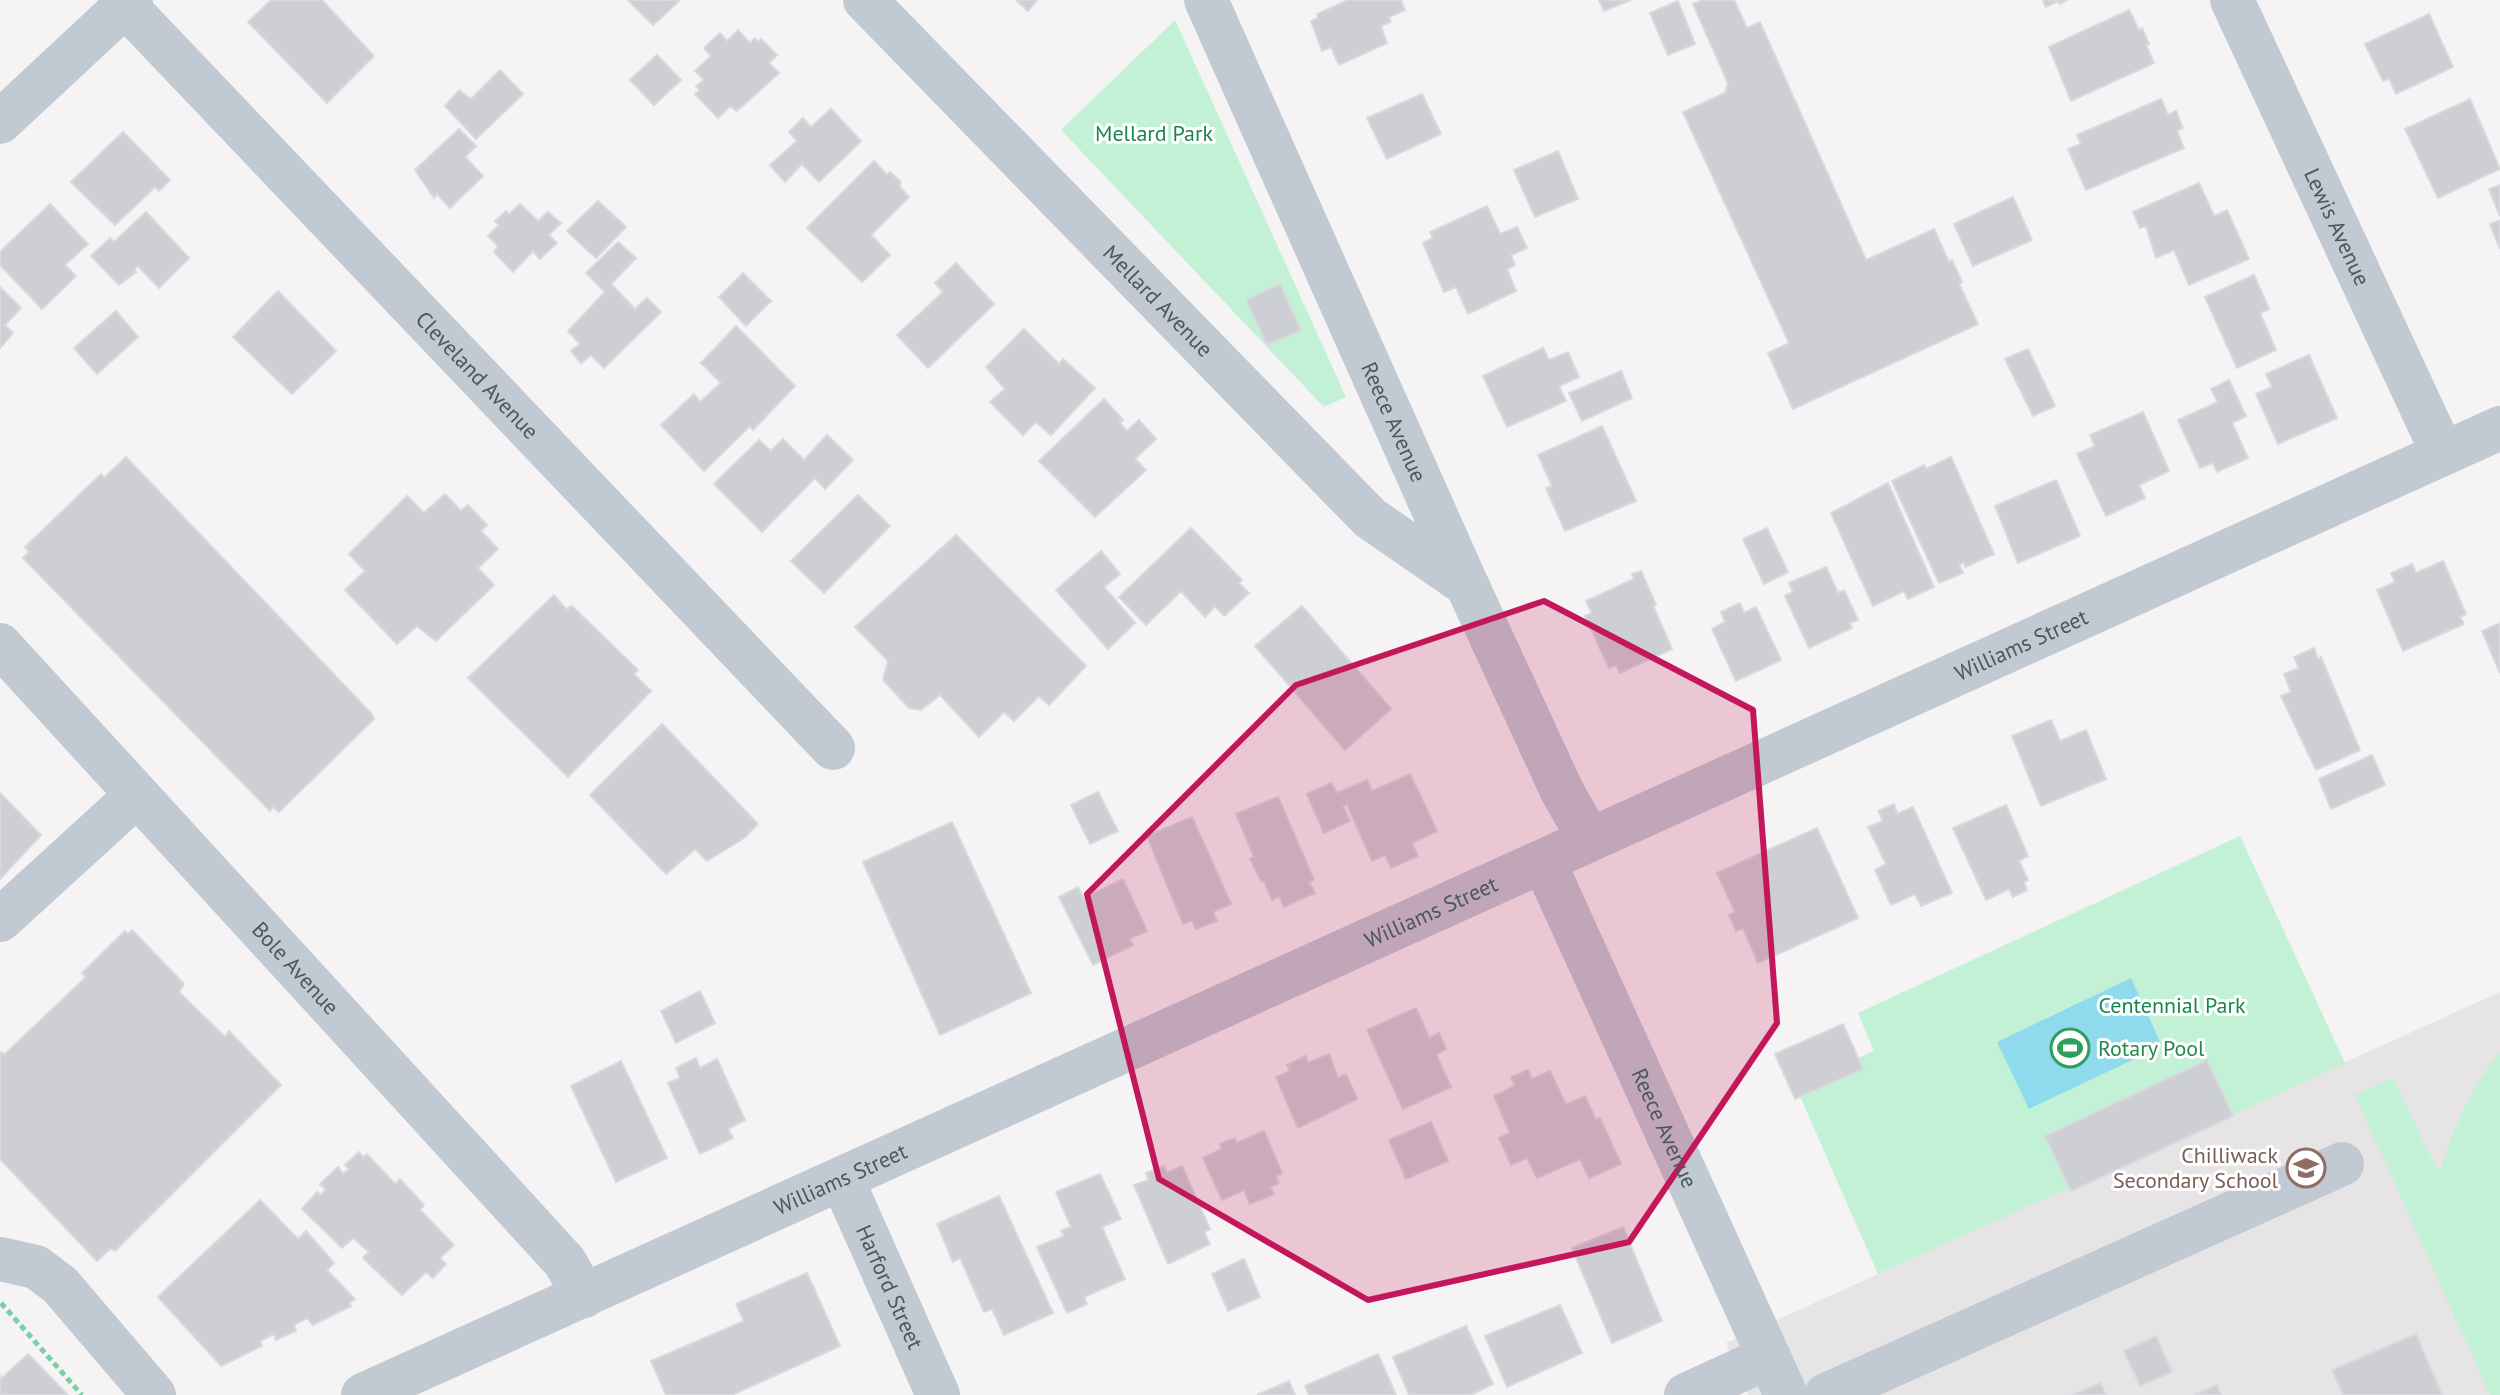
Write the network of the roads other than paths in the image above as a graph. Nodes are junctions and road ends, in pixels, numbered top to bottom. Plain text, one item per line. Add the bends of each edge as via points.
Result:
1 (865, 0) edge
2 (1206, 0) edge
3 (2232, 0) edge
4 (126, 2) edge
5 (0, 122) edge
6 (2500, 428) edge
7 (2442, 452) junction
8 (1467, 585) junction
9 (0, 645) edge
10 (833, 748) dead end
11 (137, 795) junction
12 (1589, 839) junction
13 (1544, 862) junction
14 (0, 920) edge
15 (2342, 1164) dead end
16 (842, 1179) junction
17 (0, 1259) edge
18 (584, 1296) junction
19 (1777, 1376) edge
20 (154, 1395) edge
21 (363, 1395) edge
22 (938, 1395) edge
23 (1686, 1395) edge
24 (1826, 1395) edge

1 - 8 street, Mellard Avenue via 1370,518
2 - 8 street, Reece Avenue
3 - 7 street, Lewis Avenue
4 - 5 street
4 - 10 street, Cleveland Avenue
6 - 7 street, Williams Street
7 - 12 street, Williams Street
8 - 12 street, Reece Avenue
9 - 11 street, Bole Avenue
11 - 14 street
11 - 18 street, Bole Avenue via 565,1262
12 - 13 street, Williams Street
13 - 16 street, Williams Street
13 - 19 street, Reece Avenue
15 - 24 street
16 - 18 street, Williams Street
16 - 22 street, Harford Street
17 - 20 street via 36,1267 60,1285
18 - 21 street, Williams Street
19 - 23 street

